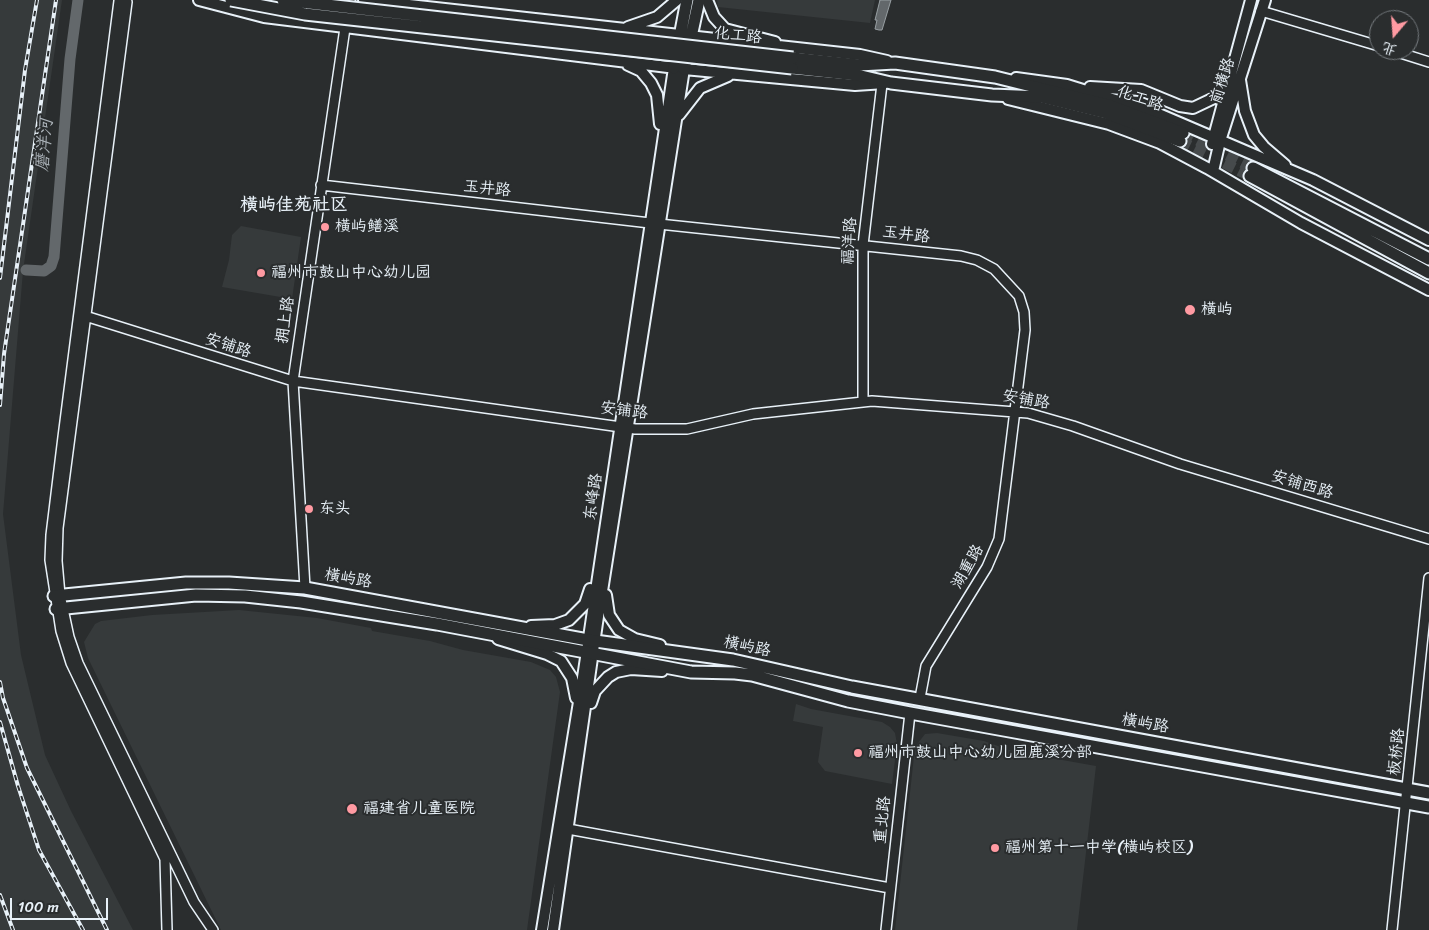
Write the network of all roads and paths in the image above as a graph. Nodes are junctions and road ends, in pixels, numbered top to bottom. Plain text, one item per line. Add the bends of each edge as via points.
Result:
1 (199, 0) edge
2 (231, 0) edge
3 (283, 0) edge
4 (349, 0) edge
5 (364, 0) edge
6 (677, 0) edge
7 (687, 0) edge
8 (699, 0) edge
9 (707, 0) edge
10 (1251, 0) edge
11 (1265, 0) edge
12 (1261, 11) junction
13 (345, 28) junction
14 (624, 29) junction
15 (685, 35) junction
16 (1369, 43) edge
17 (603, 58) junction
18 (792, 58) junction
19 (679, 68) junction
20 (732, 74) junction
21 (995, 77) junction
22 (1239, 79) junction
23 (887, 83) junction
24 (1067, 85) junction
25 (1226, 86) junction
26 (992, 95) junction
27 (1154, 97) junction
28 (676, 120) junction
29 (1185, 134) junction
30 (1217, 140) junction
31 (661, 147) junction
32 (1210, 169) junction
33 (1296, 173) junction
34 (321, 185) junction
35 (654, 223) junction
36 (1429, 240) edge
37 (864, 245) junction
38 (1429, 259) edge
39 (1429, 272) edge
40 (1429, 290) edge
41 (83, 315) junction
42 (293, 381) junction
43 (863, 402) junction
44 (1016, 411) junction
45 (623, 427) junction
46 (1167, 460) joint
47 (1429, 539) edge
48 (602, 542) junction
49 (606, 567) junction
50 (1429, 578) edge
51 (305, 588) junction
52 (57, 596) junction
53 (59, 608) junction
54 (516, 626) junction
55 (483, 634) junction
56 (591, 640) junction
57 (590, 654) junction
58 (692, 654) junction
59 (691, 672) junction
60 (920, 698) junction
61 (577, 711) junction
62 (910, 713) junction
63 (578, 763) junction
64 (1408, 789) junction
65 (1429, 793) edge
66 (1407, 803) junction
67 (1429, 807) edge
68 (568, 829) junction
69 (890, 888) junction
70 (167, 930) edge
71 (213, 930) edge
72 (542, 930) edge
73 (553, 930) edge
74 (886, 930) edge
75 (1392, 930) edge

1 - 13 main road via 264,18
2 - 18 main road, 化工路, bridge via 305,14
3 - 18 main road, 化工路, bridge
4 - 13 main road
5 - 14 main road
6 - 14 main road via 657,17
7 - 15 main road
8 - 15 main road
9 - 18 main road via 714,17 725,29 762,37
10 - 25 main road, 前横路
11 - 12 main road, 前横路
12 - 16 street
12 - 22 main road, 前横路
13 - 17 main road
13 - 34 street, 拥上路
14 - 15 main road
15 - 18 main road
15 - 19 main road
17 - 19 main road
17 - 31 main road via 635,68 651,83 660,112
18 - 21 main road, 化工路 via 859,65 895,63
18 - 23 main road, 化工路
19 - 20 main road
19 - 28 main road, 东峰路
19 - 31 main road, 东峰路
20 - 23 main road via 855,85
20 - 28 main road via 700,88
21 - 24 main road
21 - 29 main road, 化工路 via 1108,105
22 - 30 main road, 前横路
22 - 33 main road via 1254,135
23 - 26 main road, 化工路
23 - 37 street, 福洋路
24 - 27 main road via 1125,87
24 - 29 main road via 1135,105
25 - 27 main road via 1214,98 1193,108
25 - 30 main road, 前横路
26 - 29 main road, 化工路 via 1041,97 1066,102
26 - 32 main road, 化工路 via 1109,124
27 - 29 main road
28 - 35 main road, 东峰路
29 - 30 main road
30 - 32 main road, 前横路
30 - 33 main road
31 - 35 main road, 东峰路
32 - 40 main road, 化工路 via 1301,223
33 - 36 main road
34 - 35 street, 玉井路
34 - 42 street, 拥上路
35 - 37 street, 玉井路
35 - 45 main road, 东峰路
37 - 43 street, 福洋路
37 - 44 street, 玉井路 via 977,260 1011,284 1021,302 1026,323
38 - 39 main road via 1252,172
41 - 41 street via 127,2 119,1
41 - 42 street, 安铺路
41 - 52 street via 58,528
42 - 45 street, 安铺路
42 - 51 street, 拥上路
43 - 44 street, 安铺路
43 - 45 street, 安铺路 via 753,414 687,429
44 - 46 street, 安铺路 via 1067,424
44 - 60 street, 湖重路 via 998,544 926,666
45 - 48 main road, 东峰路
45 - 49 main road, 东峰路
46 - 47 street, 安铺西路
48 - 54 main road via 596,552 588,599 577,614 555,625
48 - 56 main road, 东峰路
49 - 56 main road, 东峰路
49 - 58 main road via 606,605 619,630 640,641
50 - 64 street, 板桥路
51 - 52 main road, 横屿路 via 194,582
51 - 54 main road, 横屿路
52 - 53 street
53 - 55 main road, 横屿路 via 178,595 245,596 332,606
53 - 70 street via 63,642 71,664 165,859
53 - 71 street via 78,663 194,902
54 - 56 main road, 横屿路
55 - 57 main road, 横屿路
55 - 61 main road via 561,661 574,682
56 - 57 main road, 东峰路
56 - 58 main road, 横屿路
57 - 59 main road, 横屿路
57 - 61 main road, 东峰路
57 - 63 main road, 东峰路
58 - 60 main road, 横屿路
59 - 62 main road, 横屿路 via 752,675
59 - 63 main road via 631,669 608,677 593,694
60 - 64 main road, 横屿路
61 - 72 main road, 东峰路
62 - 66 main road, 横屿路
62 - 69 street, 重北路
63 - 68 main road, 东峰路
64 - 65 main road, 横屿路
64 - 66 street, 板桥路
66 - 67 main road, 横屿路
66 - 75 street, 板桥路
68 - 69 street
68 - 73 main road, 东峰路
69 - 74 street, 重北路

